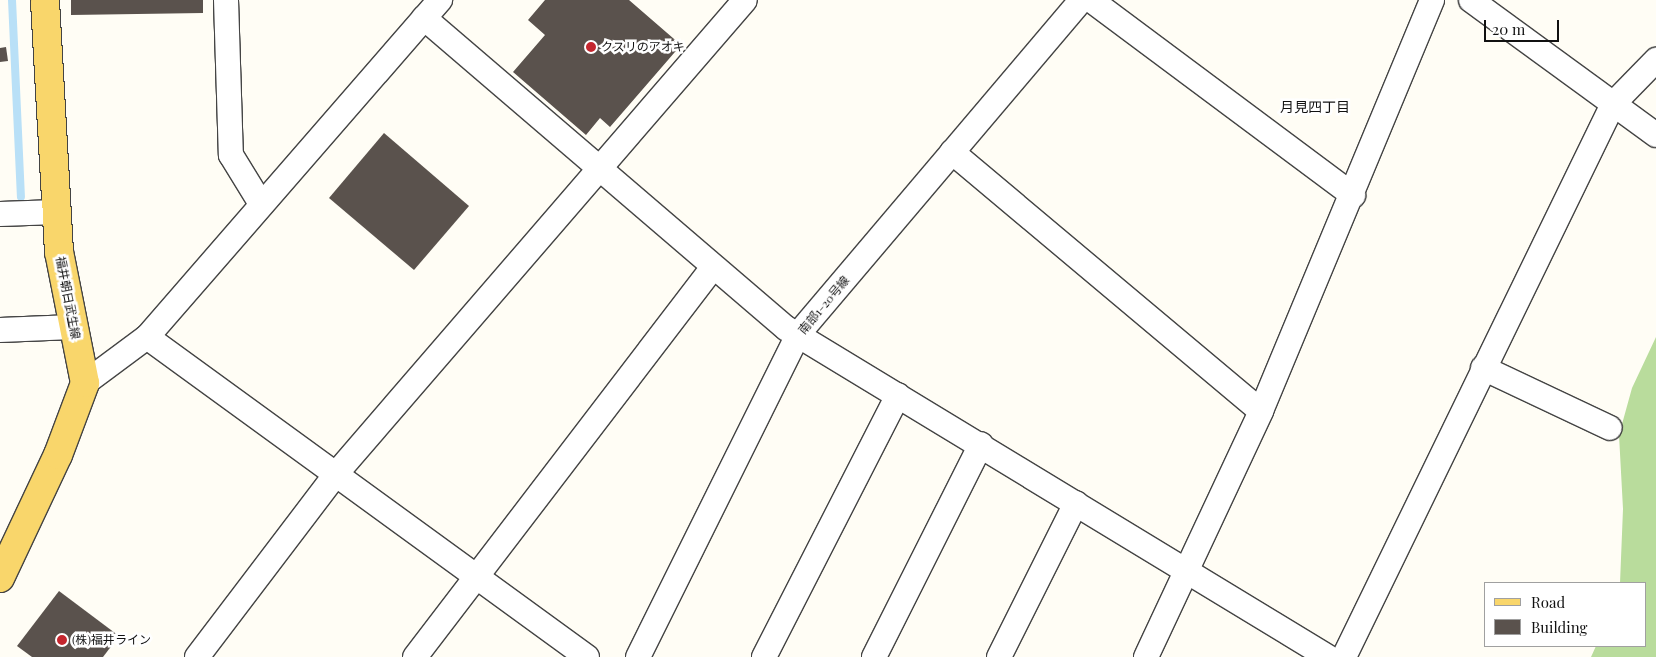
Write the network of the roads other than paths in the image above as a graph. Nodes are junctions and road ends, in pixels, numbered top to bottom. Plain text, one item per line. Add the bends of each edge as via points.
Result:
1 (45, 0) edge
2 (226, 0) edge
3 (440, 0) edge
4 (745, 0) edge
5 (1081, 0) edge
6 (1091, 0) edge
7 (1432, 0) edge
8 (1471, 0) edge
9 (424, 18) junction
10 (1656, 60) edge
11 (1613, 104) junction
12 (1656, 136) edge
13 (952, 152) junction
14 (597, 171) junction
15 (1353, 195) junction
16 (261, 204) junction
17 (57, 212) junction
18 (0, 214) edge
19 (712, 268) junction
20 (73, 327) junction
21 (0, 330) edge
22 (799, 333) junction
23 (148, 337) junction
24 (1483, 368) junction
25 (85, 383) junction
26 (898, 395) junction
27 (1261, 411) junction
28 (1610, 428) dead end
29 (981, 444) junction
30 (335, 475) junction
31 (1076, 503) junction
32 (1189, 572) junction
33 (474, 577) junction
34 (0, 578) edge
35 (197, 657) edge
36 (415, 657) edge
37 (588, 657) edge
38 (638, 657) edge
39 (764, 657) edge
40 (874, 657) edge
41 (999, 657) edge
42 (1146, 657) edge
43 (1328, 657) edge
44 (1344, 657) edge

1 - 17 main road, 福井朝日武生線
2 - 16 street via 231,155
3 - 9 street
4 - 14 street
5 - 13 street, 南部1-20号線
6 - 15 street
7 - 15 street
8 - 11 street
9 - 14 street
9 - 16 street
10 - 11 street
11 - 12 street
11 - 24 street
13 - 22 street, 南部1-20号線
13 - 27 street
14 - 19 street
14 - 30 street
15 - 27 street
16 - 23 street
17 - 18 street
17 - 20 main road, 福井朝日武生線 via 59,252
19 - 22 street via 786,328
19 - 33 street
20 - 21 street
20 - 25 main road, 福井朝日武生線
22 - 26 street
22 - 38 street, 南部1-20号線
23 - 25 street
23 - 30 street
24 - 28 street
24 - 44 street
25 - 34 main road via 58,455
26 - 29 street
26 - 39 street
27 - 32 street
29 - 31 street
29 - 40 street
30 - 33 street
30 - 35 street
31 - 32 street
31 - 41 street
32 - 42 street
32 - 43 street
33 - 36 street
33 - 37 street

